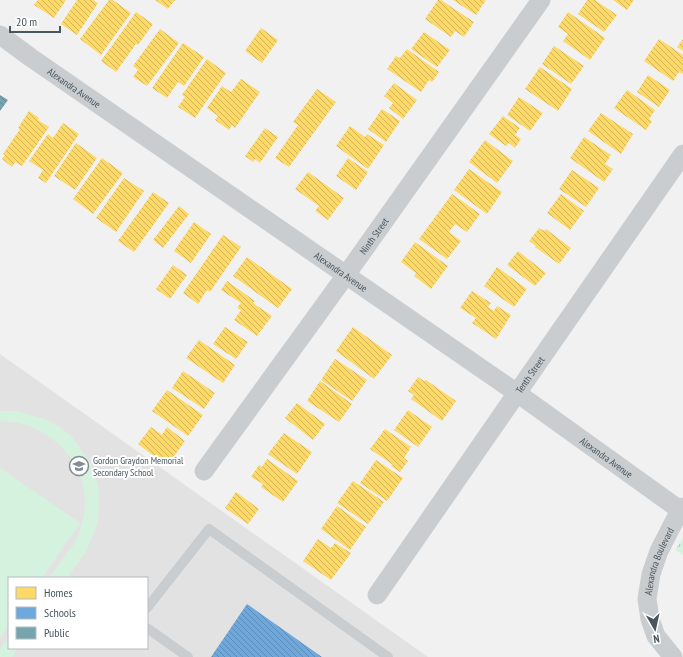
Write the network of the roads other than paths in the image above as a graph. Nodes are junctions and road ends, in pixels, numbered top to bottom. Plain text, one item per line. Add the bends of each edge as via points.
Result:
1 (540, 0) edge
2 (0, 36) edge
3 (683, 154) edge
4 (346, 275) junction
5 (517, 393) junction
6 (204, 471) dead end
7 (682, 508) edge
8 (377, 595) dead end
9 (148, 607) edge
10 (148, 629) edge
11 (188, 657) edge
12 (388, 657) edge
13 (673, 657) edge

1 - 4 street, Ninth Street
2 - 4 street, Alexandra Avenue
3 - 5 street, Tenth Street
4 - 5 street, Alexandra Avenue
4 - 6 street, Ninth Street
5 - 7 street, Alexandra Avenue
5 - 8 street, Tenth Street
7 - 13 street, Alexandra Boulevard via 659,551 651,574 647,599 656,636
9 - 12 lane via 209,529
10 - 11 lane

